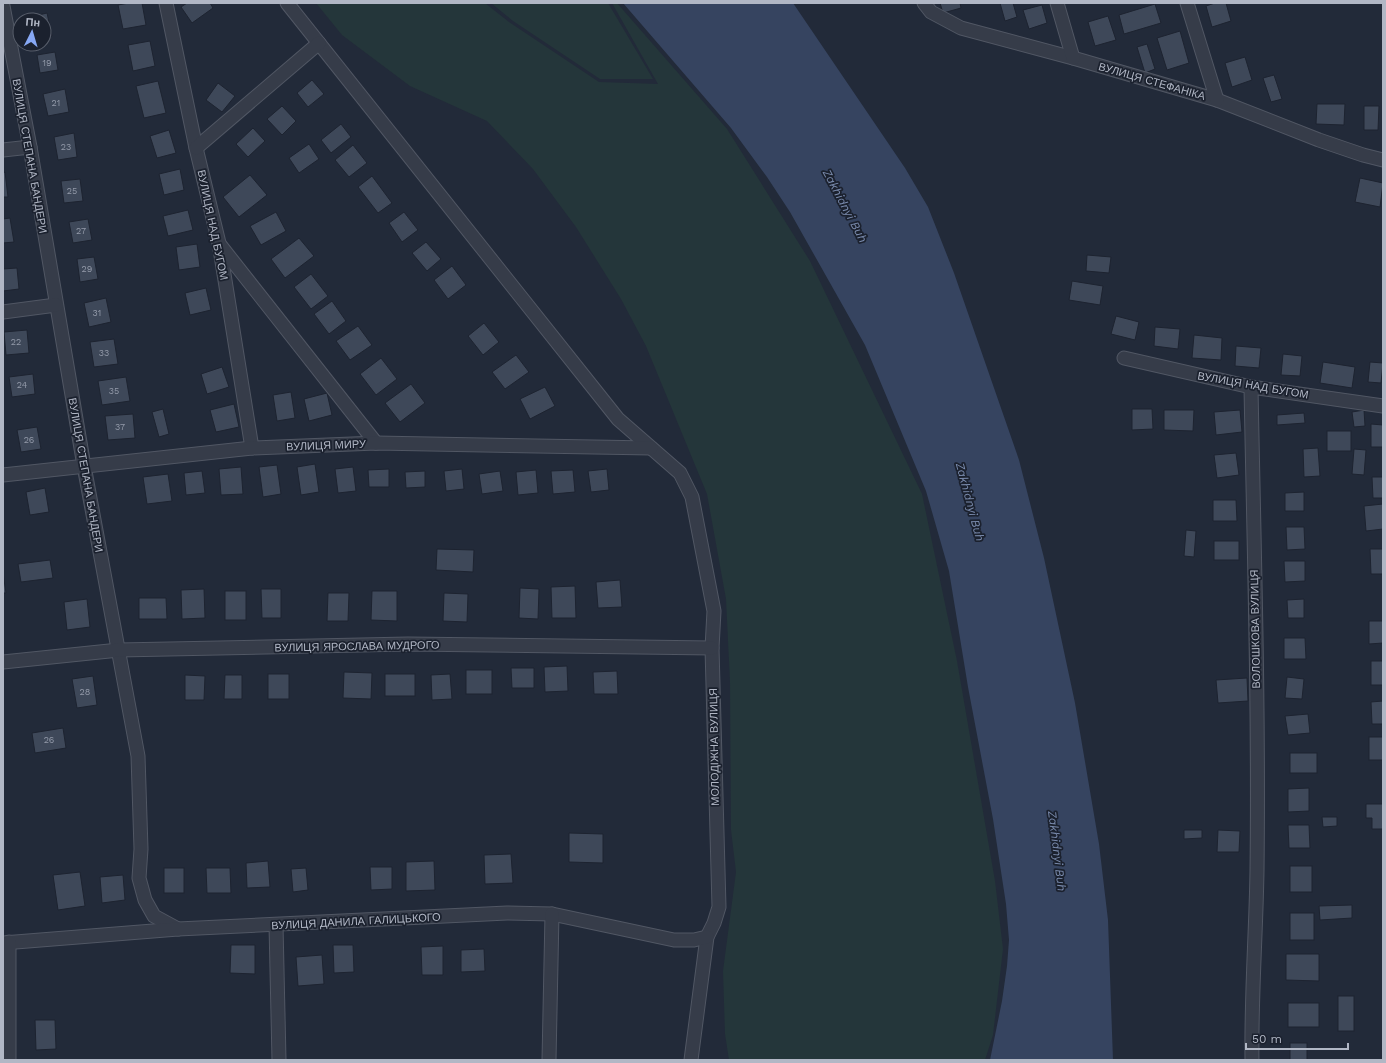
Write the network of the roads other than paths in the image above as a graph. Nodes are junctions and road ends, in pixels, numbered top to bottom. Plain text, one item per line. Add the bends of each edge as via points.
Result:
1 (166, 3) edge
2 (287, 3) edge
3 (924, 3) edge
4 (1057, 3) edge
5 (1187, 3) edge
6 (3, 6) edge
7 (319, 43) junction
8 (1073, 58) junction
9 (1217, 100) junction
10 (30, 147) junction
11 (196, 148) junction
12 (3, 150) edge
13 (1383, 160) edge
14 (219, 243) junction
15 (56, 305) junction
16 (3, 312) edge
17 (1124, 358) dead end
18 (1251, 386) junction
19 (1383, 406) edge
20 (376, 443) junction
21 (252, 448) junction
22 (651, 448) junction
23 (84, 466) junction
24 (3, 475) edge
25 (712, 648) junction
26 (119, 650) junction
27 (3, 662) edge
28 (552, 914) junction
29 (276, 925) junction
30 (178, 929) junction
31 (707, 937) junction
32 (6, 943) edge
33 (9, 1060) edge
34 (279, 1060) edge
35 (549, 1060) edge
36 (692, 1060) edge
37 (1252, 1060) edge

1 - 11 street, ВУЛИЦЯ НАД БУГОМ
2 - 7 street, МОЛОДІЖНА ВУЛИЦЯ
3 - 8 street, ВУЛИЦЯ СТЕФАНІКА via 931,12 961,28
4 - 8 street
5 - 9 street
6 - 10 street, ВУЛИЦЯ СТЕПАНА БАНДЕРИ
7 - 11 street
7 - 22 street, МОЛОДІЖНА ВУЛИЦЯ via 618,419
8 - 9 street, ВУЛИЦЯ СТЕФАНІКА
9 - 13 street, ВУЛИЦЯ СТЕФАНІКА via 1319,140
10 - 12 street
10 - 15 street, ВУЛИЦЯ СТЕПАНА БАНДЕРИ
11 - 14 street, ВУЛИЦЯ НАД БУГОМ
14 - 20 street
14 - 21 street, ВУЛИЦЯ НАД БУГОМ
15 - 16 street
15 - 23 street, ВУЛИЦЯ СТЕПАНА БАНДЕРИ
17 - 18 street, ВУЛИЦЯ НАД БУГОМ
18 - 19 street, ВУЛИЦЯ НАД БУГОМ
18 - 37 street, ВОЛОШКОВА ВУЛИЦЯ via 1257,742 1257,871
20 - 21 street, ВУЛИЦЯ МИРУ
20 - 22 street, ВУЛИЦЯ МИРУ
21 - 23 street, ВУЛИЦЯ МИРУ
22 - 25 street, МОЛОДІЖНА ВУЛИЦЯ via 680,473 692,497 714,611
23 - 24 street, ВУЛИЦЯ МИРУ
23 - 26 street, ВУЛИЦЯ СТЕПАНА БАНДЕРИ
25 - 26 street, ВУЛИЦЯ ЯРОСЛАВА МУДРОГО via 408,644
25 - 31 street, МОЛОДІЖНА ВУЛИЦЯ via 718,907
26 - 27 street, ВУЛИЦЯ ЯРОСЛАВА МУДРОГО
26 - 30 street, ВУЛИЦЯ СТЕПАНА БАНДЕРИ via 138,756 140,878 145,900 154,916
28 - 29 street, ВУЛИЦЯ ДАНИЛА ГАЛИЦЬКОГО via 507,913
28 - 31 street, ВУЛИЦЯ ДАНИЛА ГАЛИЦЬКОГО via 674,940
28 - 35 street
29 - 30 street, ВУЛИЦЯ ДАНИЛА ГАЛИЦЬКОГО
29 - 34 street
30 - 32 street, ВУЛИЦЯ ДАНИЛА ГАЛИЦЬКОГО
31 - 36 street, МОЛОДІЖНА ВУЛИЦЯ
32 - 33 street

